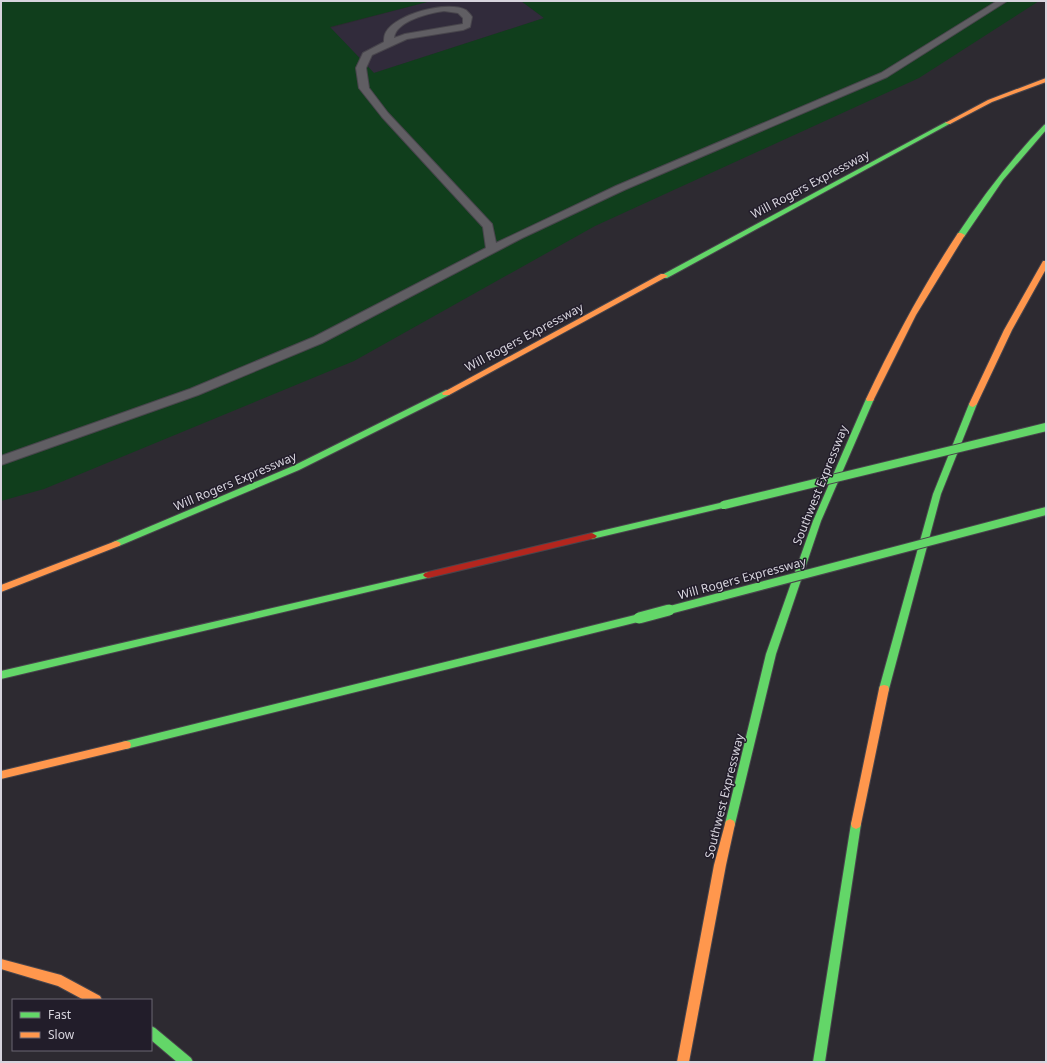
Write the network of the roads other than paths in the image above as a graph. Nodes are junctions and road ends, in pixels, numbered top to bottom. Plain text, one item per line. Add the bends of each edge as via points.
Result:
1 (1003, 1) edge
2 (388, 43) junction
3 (1046, 80) edge
4 (1046, 126) edge
5 (492, 250) junction
6 (1046, 263) edge
7 (1046, 427) edge
8 (1, 461) edge
9 (1046, 511) edge
10 (1, 589) edge
11 (1, 675) edge
12 (1, 775) edge
13 (1, 964) edge
14 (94, 999) edge
15 (152, 1033) edge
16 (187, 1062) edge
17 (683, 1062) edge
18 (818, 1062) edge

1 - 5 lane via 884,75 620,188
2 - 2 lane via 405,37 460,28 467,24 468,17 462,11 452,9 439,9 410,17 390,33
2 - 5 lane via 368,53 361,68 364,88 385,115 488,226
3 - 10 highway, Will Rogers Expressway via 990,101 470,380 296,468 127,540
4 - 17 highway, Southwest Expressway via 1019,154 987,195 938,271 887,361 817,521 768,669 720,865
5 - 8 lane via 318,340 194,392
6 - 18 highway via 1008,330 973,403 938,494 910,590 879,710 855,829
7 - 11 highway, bridge
9 - 12 highway, Will Rogers Expressway, bridge via 639,618
13 - 14 highway via 61,981
15 - 16 highway

